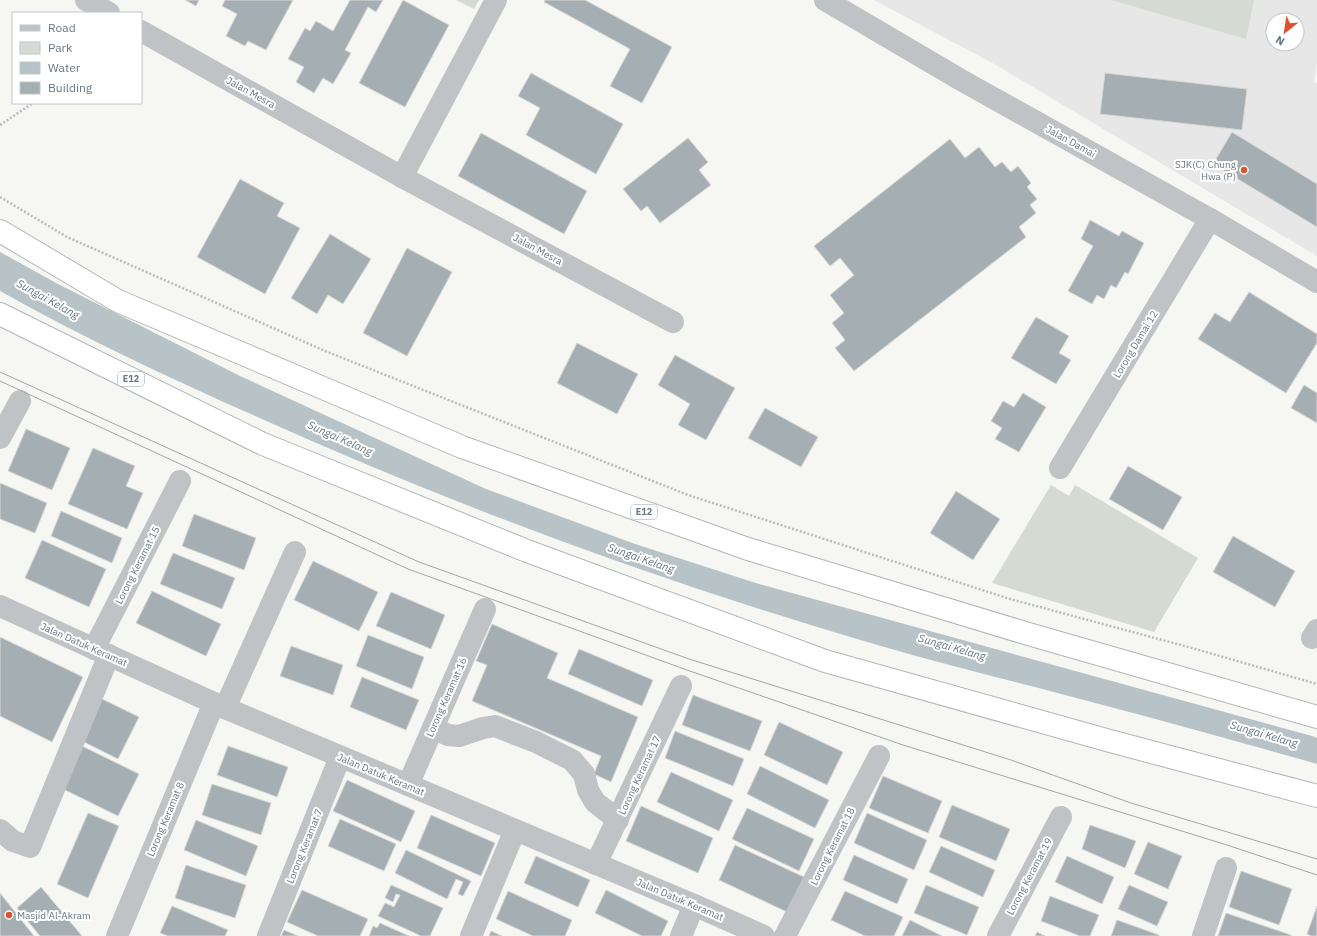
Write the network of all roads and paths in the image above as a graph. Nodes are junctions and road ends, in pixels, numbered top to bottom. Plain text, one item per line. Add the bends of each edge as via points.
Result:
1 (86, 0) edge
2 (496, 0) edge
3 (825, 0) edge
4 (107, 12) edge
5 (142, 32) edge
6 (32, 104) edge
7 (0, 125) edge
8 (402, 177) junction
9 (0, 197) edge
10 (1210, 219) junction
11 (0, 230) edge
12 (1317, 282) edge
13 (0, 314) edge
14 (674, 322) dead end
15 (20, 401) dead end
16 (0, 438) edge
17 (1060, 468) dead end
18 (180, 481) dead end
19 (295, 552) dead end
20 (0, 606) edge
21 (485, 609) dead end
22 (101, 652) junction
23 (1317, 684) edge
24 (681, 686) dead end
25 (219, 705) junction
26 (1317, 717) edge
27 (433, 728) junction
28 (879, 756) dead end
29 (340, 757) junction
30 (408, 785) junction
31 (1317, 796) edge
32 (1060, 817) dead end
33 (618, 820) junction
34 (0, 830) edge
35 (515, 830) junction
36 (596, 864) junction
37 (1226, 868) dead end
38 (694, 905) junction
39 (116, 936) edge
40 (268, 936) edge
41 (471, 936) edge
42 (681, 936) edge
43 (764, 936) edge
44 (785, 936) edge
45 (998, 936) edge
46 (1203, 936) edge

1 - 4 street
2 - 8 street
3 - 10 street, Jalan Damai via 961,80
5 - 8 street, Jalan Mesra
6 - 7 path
8 - 14 street, Jalan Mesra
9 - 23 path via 67,236 325,351 688,495 1010,599
10 - 12 street, Jalan Damai
10 - 17 street, Lorong Damai 12
11 - 26 highway, E12 via 118,301 462,447 748,549
13 - 31 highway, E12 via 263,444 527,551 826,661
15 - 16 street
18 - 22 street, Lorong Keramat 15
19 - 25 street, Lorong Keramat 8
20 - 22 street, Jalan Datuk Keramat
21 - 27 street, Lorong Keramat 16
22 - 25 street, Jalan Datuk Keramat
22 - 34 street, Lorong Keramat 15 via 30,847 13,841
24 - 33 street, Lorong Keramat 17
25 - 29 street, Jalan Datuk Keramat
25 - 39 street, Lorong Keramat 8
27 - 30 street, Lorong Keramat 16
27 - 33 street via 448,735 459,736 495,726 536,742 572,760 584,774 588,790 595,802
28 - 44 street, Lorong Keramat 18
29 - 30 street, Jalan Datuk Keramat
29 - 40 street, Lorong Keramat 7
30 - 35 street, Jalan Datuk Keramat
32 - 45 street, Lorong Keramat 19
33 - 36 street, Lorong Keramat 17
35 - 36 street, Jalan Datuk Keramat
35 - 41 street
36 - 38 street, Jalan Datuk Keramat
37 - 46 street
38 - 42 street
38 - 43 street, Jalan Datuk Keramat

